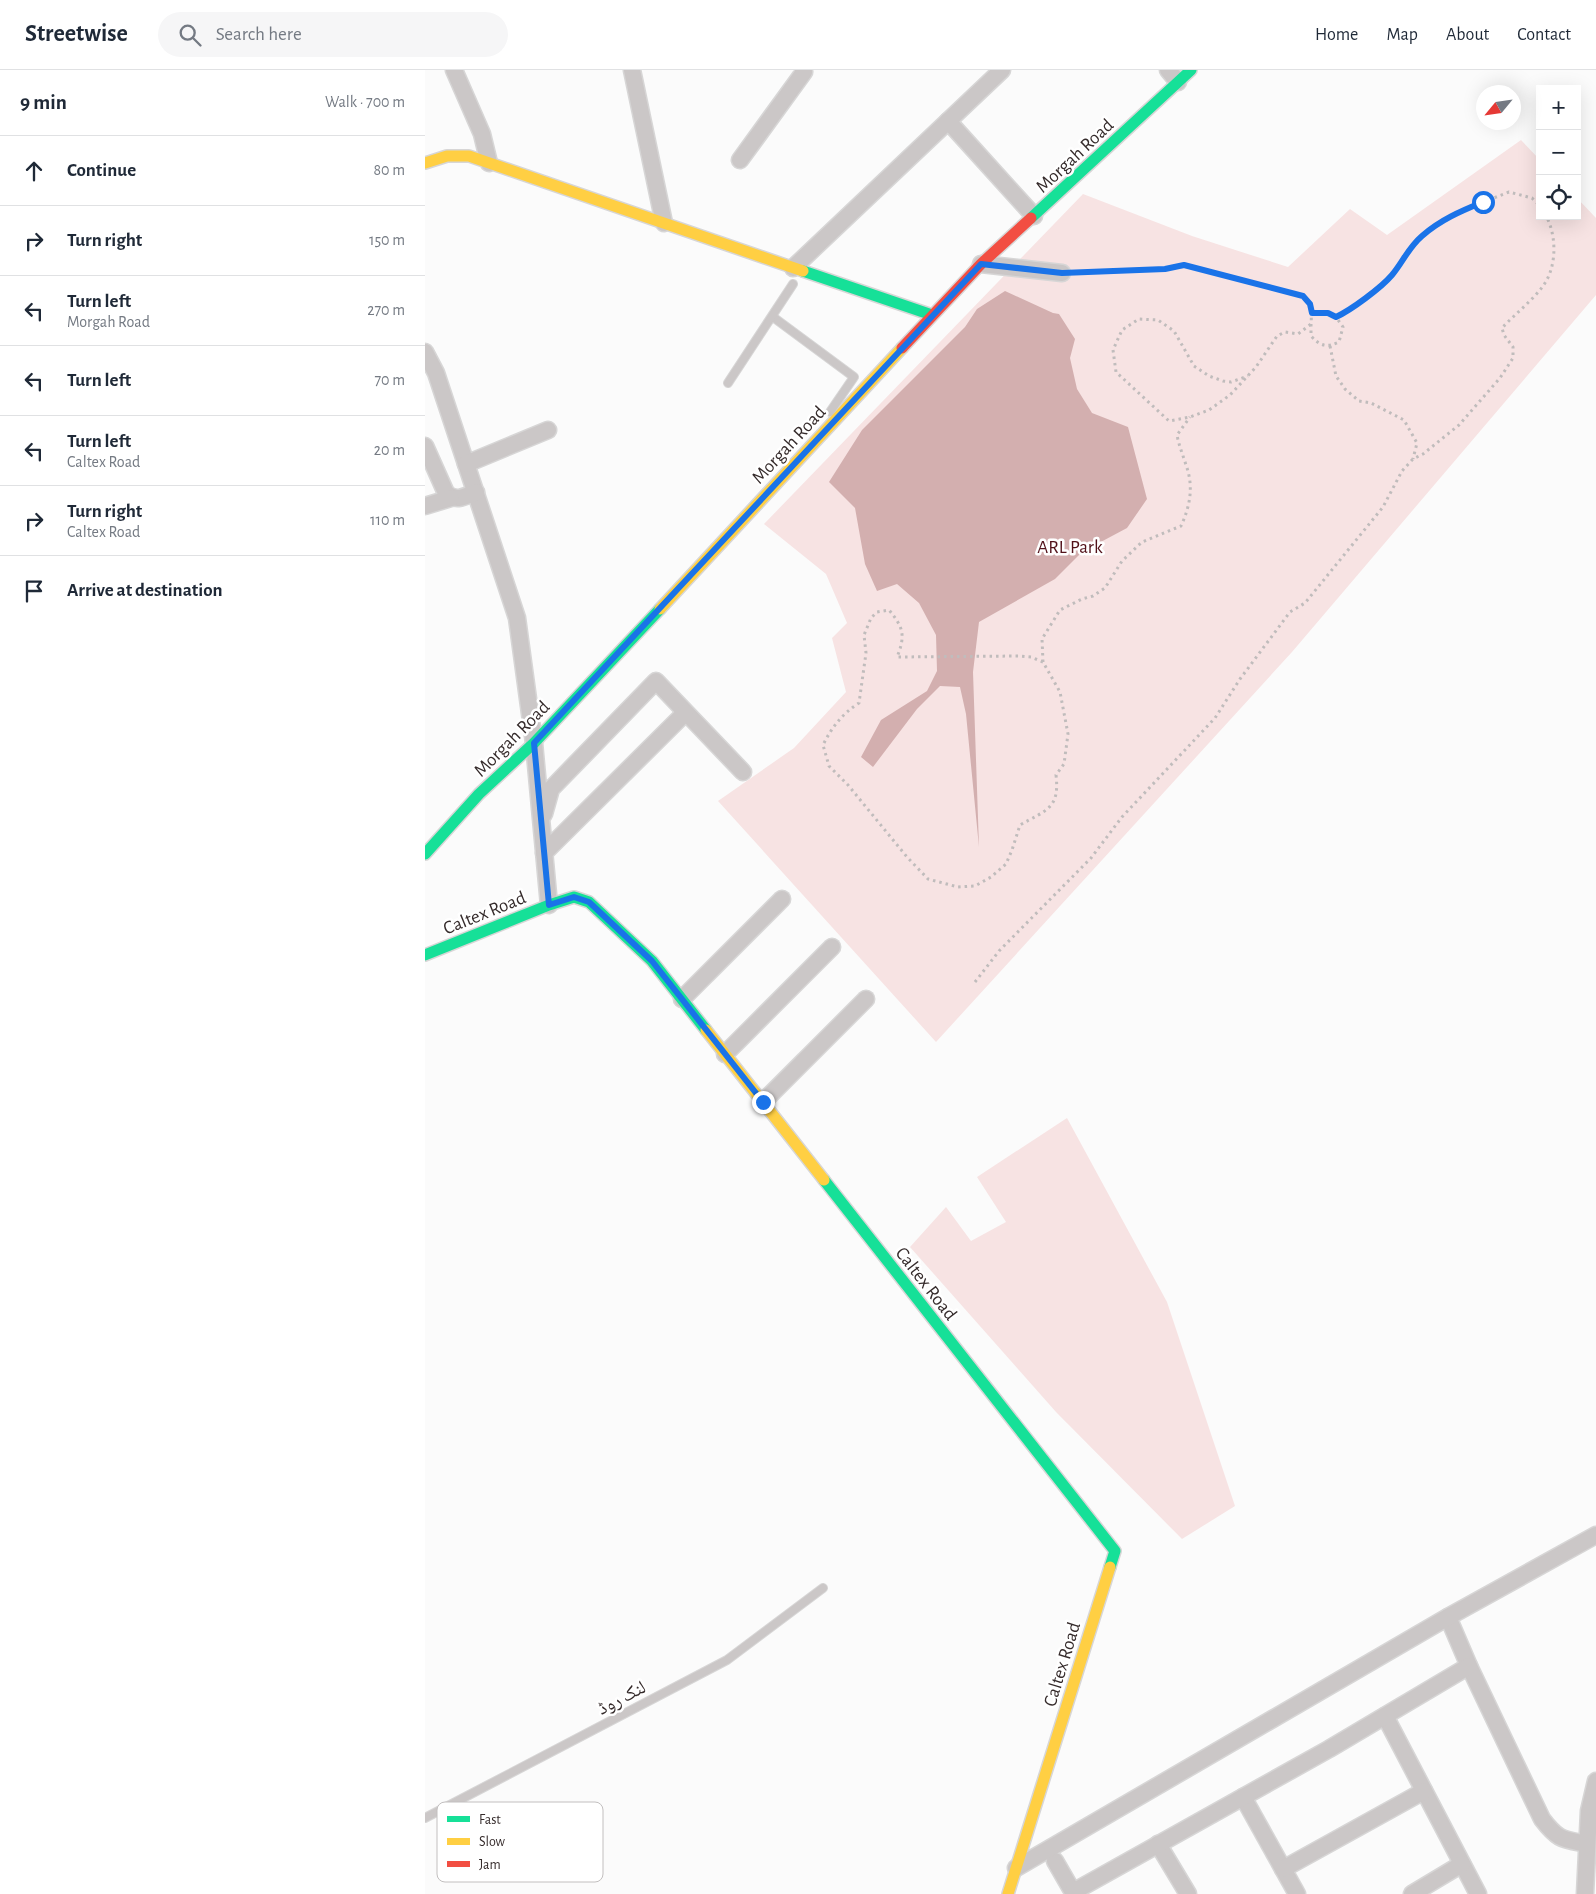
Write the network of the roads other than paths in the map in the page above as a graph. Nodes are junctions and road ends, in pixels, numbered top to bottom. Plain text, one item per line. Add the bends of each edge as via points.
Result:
1 (454, 70) edge
2 (632, 70) edge
3 (803, 70) edge
4 (1002, 70) edge
5 (1191, 70) edge
6 (1173, 76) edge
7 (948, 121) junction
8 (740, 160) dead end
9 (425, 163) edge
10 (489, 163) junction
11 (1034, 216) junction
12 (664, 223) junction
13 (981, 264) junction
14 (793, 268) junction
15 (1062, 273) road end
16 (793, 284) dead end
17 (932, 315) junction
18 (773, 317) junction
19 (425, 352) edge
20 (728, 383) dead end
21 (548, 430) dead end
22 (425, 446) edge
23 (798, 459) junction
24 (467, 464) junction
25 (476, 492) junction
26 (451, 498) junction
27 (425, 506) edge
28 (685, 713) junction
29 (534, 743) junction
30 (743, 772) dead end
31 (541, 826) junction
32 (544, 853) junction
33 (425, 854) edge
34 (782, 900) dead end
35 (549, 905) junction
36 (832, 947) dead end
37 (425, 955) edge
38 (682, 999) junction
39 (865, 999) dead end
40 (725, 1054) junction
41 (763, 1102) junction
42 (1596, 1535) edge
43 (823, 1588) dead end
44 (1448, 1618) junction
45 (1469, 1666) junction
46 (1385, 1716) junction
47 (1596, 1781) edge
48 (1424, 1791) junction
49 (1243, 1797) junction
50 (456, 1802) edge
51 (437, 1812) edge
52 (425, 1818) edge
53 (1159, 1844) junction
54 (1587, 1844) junction
55 (1055, 1861) dead end
56 (1462, 1864) junction
57 (1016, 1868) junction
58 (1283, 1869) junction
59 (1073, 1893) edge
60 (1008, 1894) edge
61 (1188, 1894) edge
62 (1297, 1894) edge
63 (1412, 1894) edge
64 (1478, 1894) edge
65 (1585, 1894) edge

1 - 10 street via 482,134
2 - 12 street
3 - 8 street
4 - 7 street
5 - 6 street, Morgah Road
6 - 11 street, Morgah Road
7 - 11 street
7 - 14 street
9 - 10 street via 454,154
10 - 12 street
11 - 13 street, Morgah Road
12 - 14 street
13 - 15 street
13 - 17 street, Morgah Road
14 - 17 street
16 - 18 lane
17 - 23 street, Morgah Road
18 - 20 lane
18 - 23 lane via 854,377
19 - 24 street via 436,373
21 - 24 street
22 - 26 street
23 - 29 street, Morgah Road
24 - 25 street
25 - 26 street via 459,499
25 - 29 street via 517,618
26 - 27 street
28 - 30 street
28 - 31 street via 656,681 551,788
28 - 32 street
29 - 31 street
29 - 33 street, Morgah Road via 479,794
31 - 32 street
32 - 35 street
34 - 38 street
35 - 37 street, Caltex Road
35 - 38 street, Caltex Road via 574,897 589,902 652,961
36 - 40 street
38 - 40 street, Caltex Road
39 - 41 street
40 - 41 street, Caltex Road
41 - 57 street, Caltex Road via 1115,1551
42 - 44 street
43 - 50 lane, لنک روڈ via 727,1660
44 - 45 street
44 - 57 street
45 - 46 street
45 - 54 street via 1542,1819 1561,1839
46 - 48 street
46 - 49 street
47 - 54 street via 1589,1811
48 - 56 street
48 - 58 street
49 - 53 street
49 - 58 street
51 - 52 lane, لنک روڈ
53 - 59 street
53 - 61 street
54 - 65 street
55 - 59 street
56 - 63 street
56 - 64 street
57 - 60 street, Caltex Road
58 - 62 street

